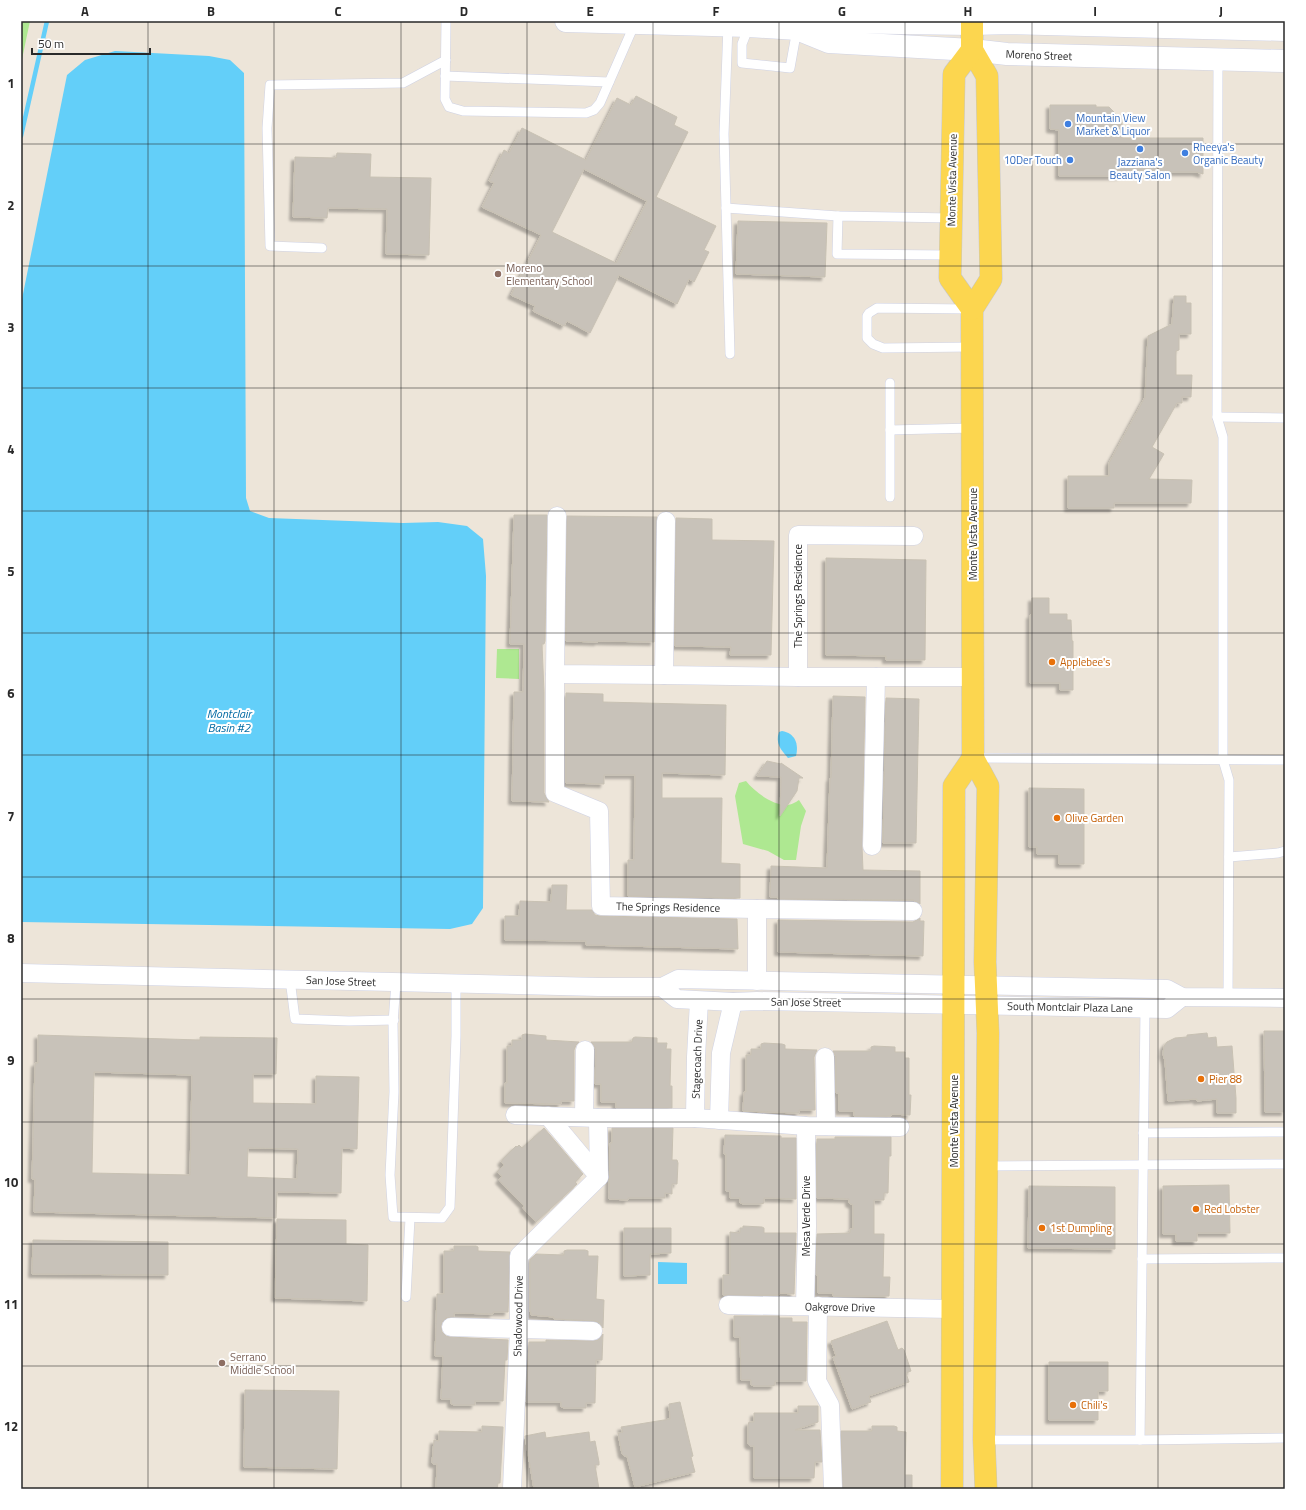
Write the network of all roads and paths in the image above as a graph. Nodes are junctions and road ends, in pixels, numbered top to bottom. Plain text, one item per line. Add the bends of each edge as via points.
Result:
1 (446, 21) edge
2 (566, 21) edge
3 (596, 21) edge
4 (856, 21) edge
5 (972, 22) edge
6 (635, 23) junction
7 (728, 25) junction
8 (1222, 25) edge
9 (749, 26) junction
10 (797, 29) junction
11 (1285, 30) edge
12 (972, 50) junction
13 (1218, 59) junction
14 (446, 60) junction
15 (1285, 61) edge
16 (445, 76) junction
17 (610, 82) junction
18 (726, 208) junction
19 (838, 216) junction
20 (951, 218) junction
21 (322, 248) dead end
22 (950, 255) junction
23 (972, 308) junction
24 (972, 347) junction
25 (730, 354) dead end
26 (890, 383) dead end
27 (1217, 418) junction
28 (1285, 418) edge
29 (972, 428) junction
30 (890, 430) junction
31 (890, 497) dead end
32 (556, 516) dead end
33 (666, 521) dead end
34 (914, 536) dead end
35 (555, 674) junction
36 (664, 675) junction
37 (798, 676) junction
38 (876, 677) junction
39 (973, 677) junction
40 (973, 758) junction
41 (1223, 760) junction
42 (1285, 760) edge
43 (872, 846) dead end
44 (1285, 851) edge
45 (1229, 857) junction
46 (757, 909) junction
47 (913, 911) dead end
48 (21, 973) edge
49 (290, 979) junction
50 (757, 981) junction
51 (396, 982) junction
52 (456, 984) junction
53 (662, 987) junction
54 (954, 995) junction
55 (986, 996) junction
56 (1182, 997) junction
57 (1228, 997) junction
58 (1285, 998) edge
59 (699, 1001) junction
60 (733, 1002) junction
61 (1145, 1008) junction
62 (394, 1020) junction
63 (585, 1050) dead end
64 (825, 1057) dead end
65 (515, 1115) dead end
66 (548, 1116) junction
67 (591, 1117) junction
68 (695, 1118) junction
69 (719, 1120) junction
70 (806, 1126) junction
71 (826, 1126) junction
72 (900, 1127) dead end
73 (1285, 1132) edge
74 (1143, 1133) junction
75 (1143, 1164) junction
76 (1285, 1164) edge
77 (986, 1166) junction
78 (599, 1177) junction
79 (410, 1218) junction
80 (1285, 1258) edge
81 (1142, 1259) junction
82 (406, 1297) dead end
83 (728, 1305) dead end
84 (812, 1306) junction
85 (952, 1309) junction
86 (451, 1327) dead end
87 (519, 1329) junction
88 (593, 1331) dead end
89 (1285, 1438) edge
90 (984, 1440) junction
91 (1140, 1440) junction
92 (512, 1489) edge
93 (823, 1489) edge
94 (833, 1489) edge
95 (952, 1489) edge
96 (986, 1489) edge

1 - 14 lane
2 - 3 street, Moreno Street
3 - 6 street, Moreno Street
4 - 5 street, Moreno Street
4 - 10 street, Moreno Street via 830,22
5 - 8 street, Moreno Street
5 - 12 main road
6 - 7 street, Moreno Street
6 - 17 lane
7 - 9 street, Moreno Street
7 - 18 lane via 724,134
8 - 11 street, Moreno Street
9 - 10 street, Moreno Street
9 - 10 lane via 742,44 742,63 790,68
10 - 12 street, Moreno Street via 829,42
12 - 13 street, Moreno Street via 1015,54
12 - 20 main road, Monte Vista Avenue via 954,74
12 - 23 main road via 987,76 991,279
13 - 15 street, Moreno Street
13 - 27 lane
14 - 16 lane
14 - 21 lane via 403,82 270,85 267,128 270,246
16 - 17 lane
16 - 17 lane via 444,99 449,107 463,111 586,113 600,104
18 - 19 lane
18 - 25 lane
19 - 20 lane
19 - 22 lane via 837,254
20 - 22 main road, Monte Vista Avenue
22 - 23 main road, Monte Vista Avenue via 950,278
23 - 24 main road, Monte Vista Avenue
23 - 24 lane via 877,308 867,316 867,338 883,348
24 - 29 main road, Monte Vista Avenue
26 - 30 lane
27 - 28 lane
27 - 41 lane via 1223,437
29 - 30 lane
29 - 39 main road, Monte Vista Avenue
30 - 31 lane
32 - 35 street
33 - 36 street
34 - 37 street, The Springs Residence via 798,535
35 - 36 street
35 - 46 street, The Springs Residence via 555,793 599,811 601,906
36 - 37 street
37 - 38 street
38 - 39 street
38 - 43 street
39 - 40 main road, Monte Vista Avenue
40 - 41 lane
40 - 54 main road, Monte Vista Avenue via 954,786
40 - 55 main road, Monte Vista Avenue via 988,786
41 - 42 lane
41 - 45 lane via 1229,780
44 - 45 lane
45 - 57 lane
46 - 47 street, The Springs Residence
46 - 50 street
48 - 49 street, San Jose Street
49 - 51 street, San Jose Street
49 - 62 lane via 295,1018
50 - 53 street, San Jose Street via 678,979
50 - 54 street, San Jose Street
51 - 52 street, San Jose Street
51 - 62 lane
52 - 53 street, San Jose Street
52 - 79 lane via 450,1207 442,1218
53 - 59 street, San Jose Street via 677,999
54 - 55 street, South Montclair Plaza Lane
54 - 60 street, San Jose Street
54 - 85 main road, Monte Vista Avenue
55 - 56 street, South Montclair Plaza Lane via 1167,989
55 - 61 street, South Montclair Plaza Lane
55 - 77 main road, Monte Vista Avenue
56 - 57 street, South Montclair Plaza Lane
56 - 61 street, South Montclair Plaza Lane via 1167,1009
57 - 58 street, South Montclair Plaza Lane
59 - 60 street, San Jose Street
59 - 68 street, Stagecoach Drive
60 - 69 street via 721,1053
61 - 74 lane
62 - 79 lane via 390,1175 393,1217
63 - 67 street
64 - 71 street
65 - 66 street
66 - 67 street
66 - 78 street
67 - 68 street
67 - 78 street
68 - 69 street
69 - 70 street
70 - 71 street
70 - 84 street, Mesa Verde Drive via 807,1226
71 - 72 street
73 - 74 lane
74 - 75 lane
75 - 76 lane
75 - 77 lane
75 - 81 lane
77 - 90 main road, Monte Vista Avenue
78 - 87 street, Shadowood Drive via 519,1256
79 - 82 lane
80 - 81 lane
81 - 91 lane
83 - 84 street, Oakgrove Drive
84 - 85 street, Oakgrove Drive
84 - 94 street, Mesa Verde Drive via 817,1381 830,1405
85 - 95 main road, Monte Vista Avenue
86 - 87 street
87 - 88 street
87 - 92 street, Shadowood Drive
89 - 91 lane
90 - 91 lane
90 - 96 main road, Monte Vista Avenue
93 - 94 street

